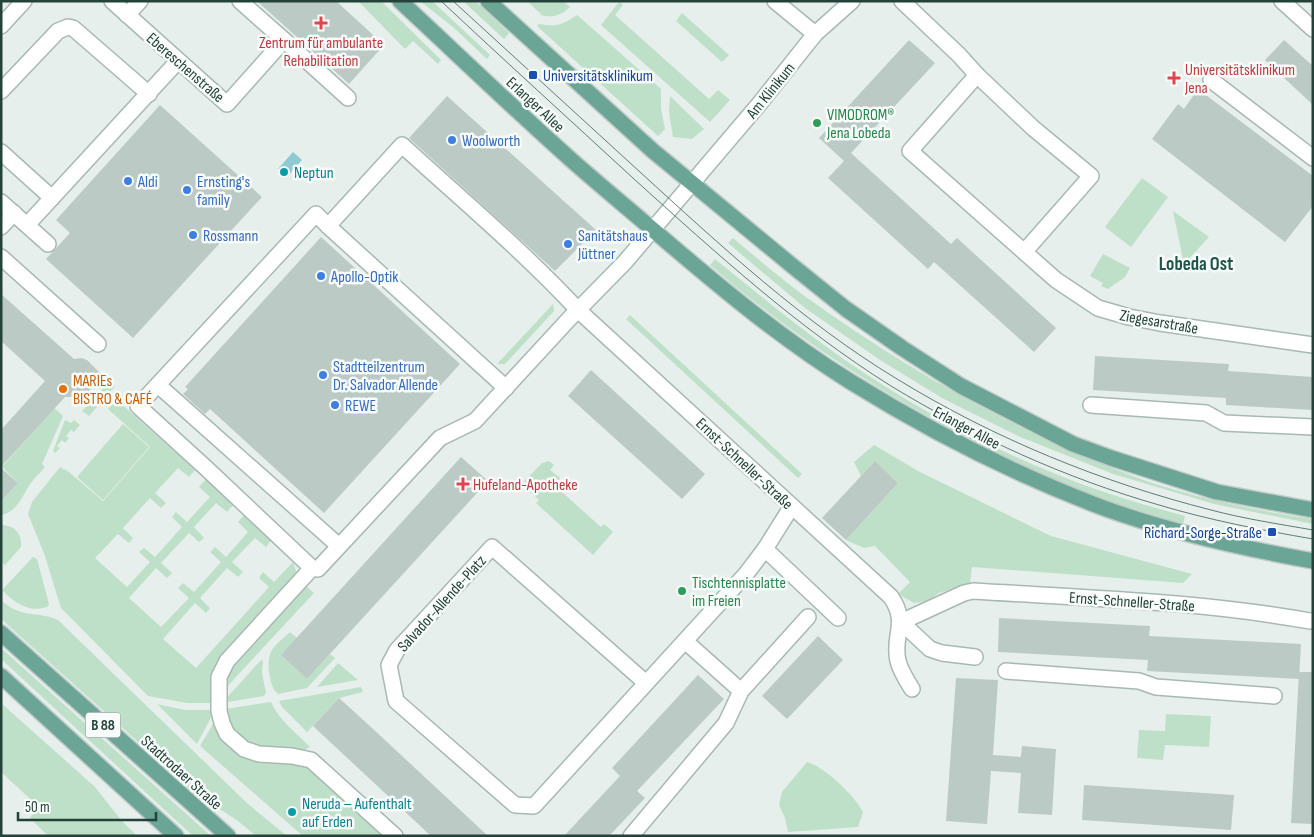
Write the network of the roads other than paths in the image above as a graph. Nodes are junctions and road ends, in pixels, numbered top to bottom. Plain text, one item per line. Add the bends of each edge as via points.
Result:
1 (24, 1) edge
2 (112, 1) edge
3 (140, 1) edge
4 (240, 1) edge
5 (400, 1) edge
6 (488, 1) edge
7 (775, 1) edge
8 (852, 1) edge
9 (902, 1) edge
10 (1282, 1) edge
11 (127, 15) junction
12 (1, 26) edge
13 (1313, 29) edge
14 (815, 34) junction
15 (284, 40) junction
16 (178, 61) junction
17 (978, 75) junction
18 (1211, 80) dead end
19 (1, 91) edge
20 (149, 94) junction
21 (348, 98) dead end
22 (1, 152) edge
23 (1313, 158) edge
24 (692, 183) junction
25 (52, 198) junction
26 (1, 202) edge
27 (14, 213) junction
28 (27, 225) junction
29 (328, 226) junction
30 (1, 227) edge
31 (652, 229) junction
32 (48, 244) dead end
33 (1024, 251) junction
34 (1, 257) edge
35 (578, 310) junction
36 (98, 344) dead end
37 (1313, 345) edge
38 (158, 385) junction
39 (506, 388) junction
40 (1092, 405) dead end
41 (1313, 427) edge
42 (792, 506) junction
43 (1313, 510) edge
44 (339, 546) junction
45 (765, 549) junction
46 (1313, 561) edge
47 (312, 568) junction
48 (808, 617) dead end
49 (838, 618) dead end
50 (1310, 620) dead end
51 (901, 622) junction
52 (1, 633) edge
53 (685, 641) junction
54 (975, 657) dead end
55 (1006, 670) dead end
56 (1, 676) edge
57 (646, 683) junction
58 (912, 689) dead end
59 (741, 691) junction
60 (1274, 696) dead end
61 (176, 836) edge
62 (228, 836) edge
63 (395, 836) edge
64 (631, 836) edge

1 - 12 street
2 - 11 street, Ebereschenstraße
3 - 11 street
4 - 15 street
5 - 31 main road, Erlanger Allee via 570,159
6 - 24 main road, Erlanger Allee via 653,152
7 - 14 street
8 - 14 street, Am Klinikum
9 - 17 street
10 - 13 street
11 - 16 street, Ebereschenstraße
14 - 24 street, Am Klinikum
15 - 16 street, Ebereschenstraße via 227,104
15 - 21 street
16 - 20 street
17 - 33 street via 1033,128 1091,176
17 - 33 street, Ziegesarstraße via 910,151
18 - 23 street
19 - 20 street via 58,31 68,27
20 - 25 street
22 - 25 street
24 - 31 street
24 - 43 main road, Erlanger Allee via 846,309 961,386 1030,423 1088,449 1217,492
25 - 28 street
26 - 27 street
27 - 28 street
27 - 30 street
28 - 32 street
29 - 35 street, Ernst-Schneller-Straße via 402,145
29 - 38 street via 316,214
29 - 39 street
31 - 35 street
31 - 46 main road, Erlanger Allee via 709,278 798,346 851,382 982,455 1102,507 1167,528
33 - 37 street, Ziegesarstraße via 1056,280 1098,308 1129,318
34 - 36 street
35 - 39 street
35 - 42 street, Ernst-Schneller-Straße
38 - 44 street
38 - 47 street via 138,406
39 - 44 street via 475,421 440,438
40 - 41 street via 1206,413 1224,423
42 - 45 street, Salvador-Allende-Platz
42 - 51 street, Ernst-Schneller-Straße via 891,597
44 - 47 street via 318,569
45 - 49 street
45 - 53 street, Salvador-Allende-Platz
47 - 63 street via 227,661 219,677 222,723 227,734 244,749 259,754 311,760
48 - 59 street
50 - 51 street, Ernst-Schneller-Straße via 1192,604 973,591
51 - 54 street via 930,648 942,653
51 - 58 street, Ernst-Schneller-Straße via 898,662
52 - 62 main road, Stadtrodaer Straße / B 88
53 - 57 street, Salvador-Allende-Platz
53 - 59 street
55 - 60 street
56 - 61 main road, B 88
57 - 57 street, Salvador-Allende-Platz via 492,547 397,650 389,665 396,701 515,805 534,806
59 - 64 street via 726,723

